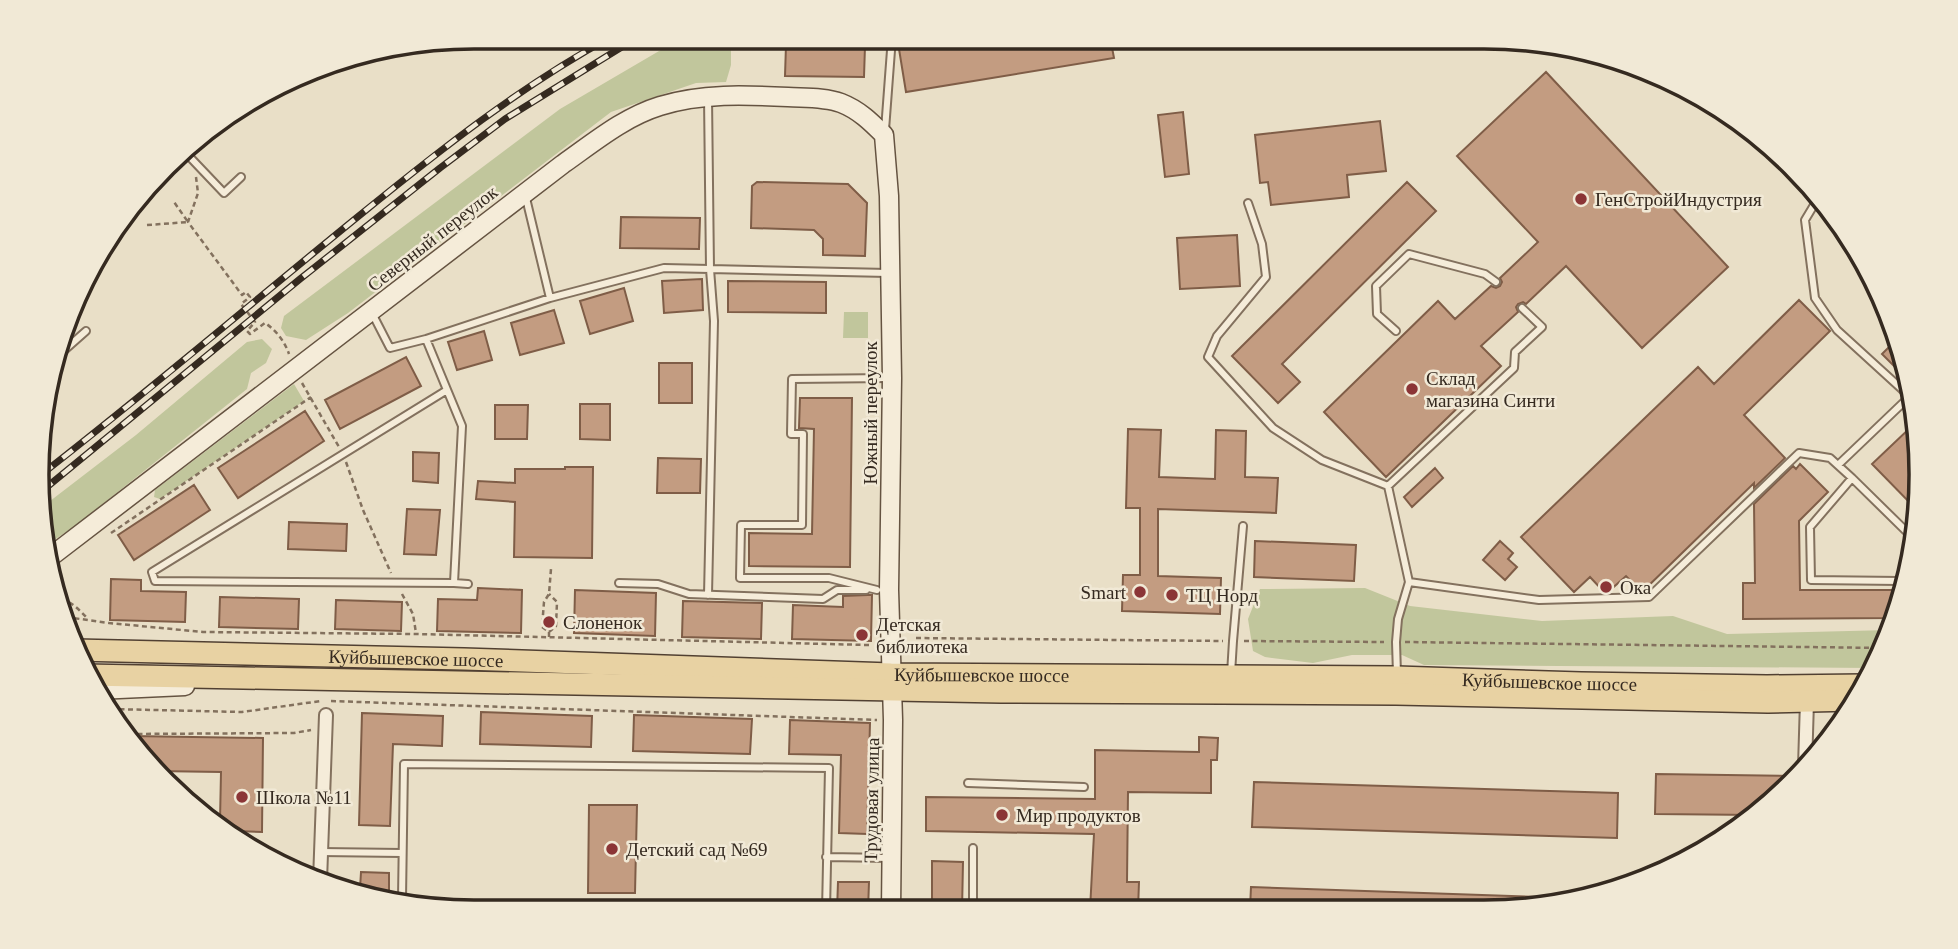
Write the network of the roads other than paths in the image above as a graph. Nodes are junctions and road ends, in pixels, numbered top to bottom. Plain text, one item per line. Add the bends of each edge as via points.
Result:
1 (891, 49) edge
2 (708, 95) junction
3 (884, 135) junction
4 (191, 158) edge
5 (241, 177) dead end
6 (525, 193) junction
7 (1248, 203) dead end
8 (1813, 205) edge
9 (710, 269) junction
10 (890, 273) junction
11 (1496, 282) dead end
12 (550, 298) junction
13 (1522, 307) dead end
14 (371, 311) junction
15 (86, 331) dead end
16 (1396, 331) dead end
17 (426, 340) junction
18 (69, 346) edge
19 (892, 378) junction
20 (1900, 388) edge
21 (447, 390) junction
22 (1903, 403) edge
23 (1838, 465) junction
24 (1852, 478) junction
25 (1388, 486) junction
26 (1244, 526) dead end
27 (1905, 530) edge
28 (56, 552) edge
29 (1896, 581) edge
30 (1409, 582) junction
31 (454, 583) junction
32 (619, 583) dead end
33 (468, 584) dead end
34 (883, 590) junction
35 (708, 595) junction
36 (87, 649) edge
37 (1231, 676) junction
38 (1397, 677) junction
39 (102, 680) edge
40 (892, 682) junction
41 (1853, 685) edge
42 (1844, 700) edge
43 (1807, 701) junction
44 (326, 721) road end
45 (1805, 752) edge
46 (968, 783) dead end
47 (1084, 787) dead end
48 (973, 848) dead end
49 (321, 852) junction
50 (402, 853) junction
51 (826, 857) junction
52 (891, 858) junction
53 (320, 871) edge
54 (402, 894) edge
55 (826, 900) edge
56 (891, 900) edge
57 (973, 900) edge

1 - 3 lane
2 - 3 main road, Северный переулок via 841,103 864,115
2 - 6 main road, Северный переулок via 659,106 619,125
2 - 9 lane
3 - 10 main road, Южный переулок
4 - 5 lane via 224,192
6 - 12 lane
6 - 14 main road, Северный переулок
7 - 25 lane via 1262,244 1266,277 1217,336 1208,357 1273,428 1322,460
8 - 20 lane via 1804,220 1815,298 1837,330
9 - 10 lane
9 - 12 lane via 664,268
9 - 35 lane via 714,321
10 - 19 main road, Южный переулок
11 - 16 lane via 1485,274 1409,254 1376,286 1377,314
12 - 17 lane
13 - 25 lane via 1542,327 1515,352 1514,369
14 - 17 lane via 390,348
14 - 28 main road, Северный переулок
15 - 18 lane
17 - 21 lane
19 - 34 main road, Южный переулок
19 - 34 lane via 792,379 791,434 803,434 802,525 741,525 740,578 829,578
21 - 31 lane via 463,426
21 - 31 lane via 152,572 155,581
22 - 23 lane
23 - 24 lane
23 - 30 lane via 1830,458 1799,453 1649,597 1539,600
24 - 27 lane
24 - 29 lane via 1810,527 1811,580
25 - 30 lane
26 - 37 lane
30 - 38 lane via 1398,619
31 - 33 lane
32 - 35 lane via 658,584
34 - 35 lane via 837,590 823,599
34 - 40 main road, Южный переулок
36 - 40 main road, Куйбышевское шоссе via 464,659
37 - 38 main road, Куйбышевское шоссе
37 - 40 main road, Куйбышевское шоссе
38 - 41 main road, Куйбышевское шоссе
39 - 40 main road, Куйбышевское шоссе
40 - 43 main road, Куйбышевское шоссе via 1083,693
40 - 52 main road, Трудовая улица
42 - 43 main road, Куйбышевское шоссе
43 - 45 street
44 - 49 street
46 - 47 lane
48 - 57 lane
49 - 50 lane
49 - 53 street
50 - 51 lane via 404,764 670,766 829,768
50 - 54 lane
51 - 52 lane
51 - 55 lane
52 - 56 main road, Трудовая улица

